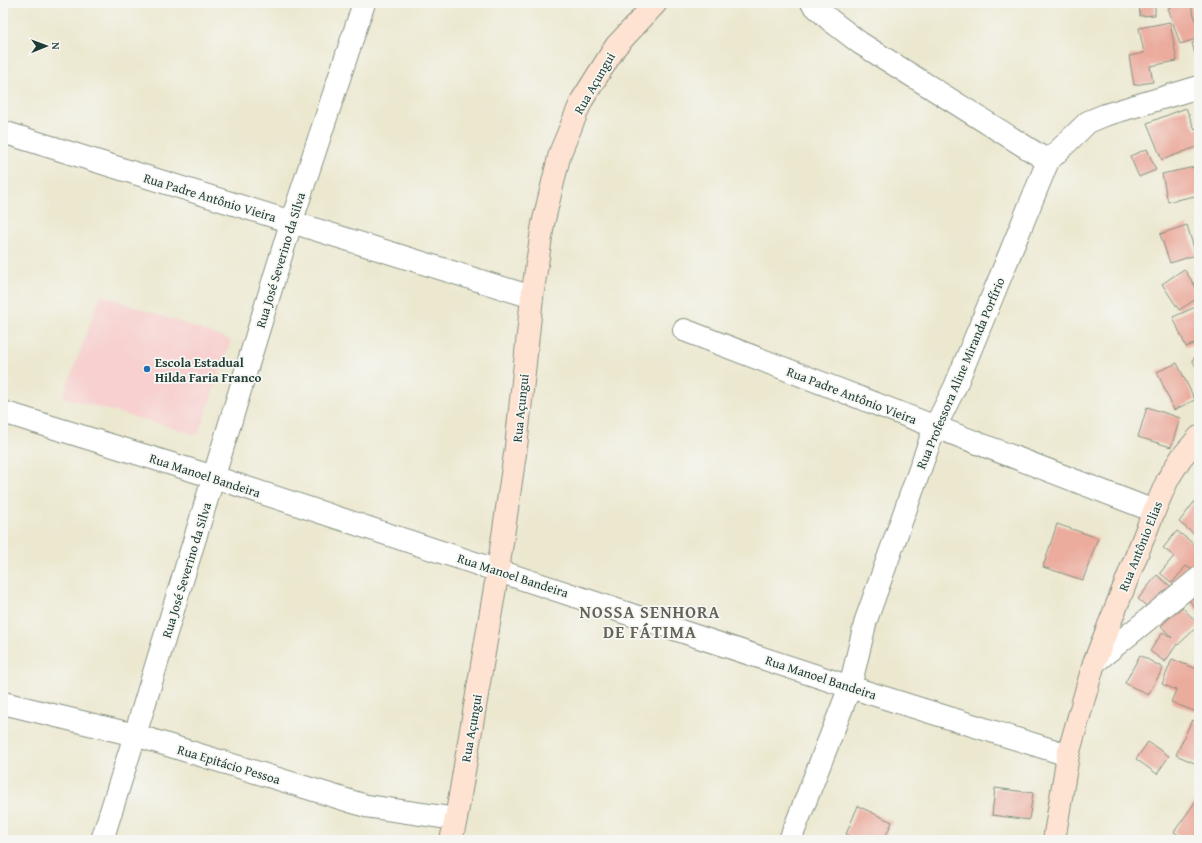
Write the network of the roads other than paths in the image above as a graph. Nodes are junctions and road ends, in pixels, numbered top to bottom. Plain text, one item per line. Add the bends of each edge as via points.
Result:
1 (364, 3) edge
2 (656, 3) edge
3 (812, 3) edge
4 (1199, 87) edge
5 (3, 132) edge
6 (1048, 161) junction
7 (292, 222) junction
8 (532, 297) junction
9 (684, 330) dead end
10 (3, 412) edge
11 (935, 428) junction
12 (1199, 436) edge
13 (214, 477) junction
14 (1154, 511) junction
15 (498, 570) junction
16 (1199, 578) edge
17 (1094, 663) junction
18 (850, 687) junction
19 (3, 703) edge
20 (135, 735) junction
21 (1068, 755) junction
22 (456, 819) junction
23 (102, 840) edge
24 (451, 840) edge
25 (790, 840) edge
26 (1054, 840) edge

1 - 7 street, Rua José Severino da Silva
2 - 8 main road, Rua Açungui via 616,46 582,100 560,153 543,224
3 - 6 street via 860,43
4 - 6 street, Rua Professora Aline Miranda Porfírio via 1088,122
5 - 7 street, Rua Padre Antônio Vieira
6 - 11 street, Rua Professora Aline Miranda Porfírio via 955,387
7 - 8 street, Rua Padre Antônio Vieira
7 - 13 street, Rua José Severino da Silva
8 - 15 main road, Rua Açungui via 516,447
9 - 11 street, Rua Padre Antônio Vieira
10 - 13 street, Rua Manoel Bandeira
11 - 14 street, Rua Padre Antônio Vieira
11 - 18 street, Rua Professora Aline Miranda Porfírio via 866,620
12 - 14 main road, Rua Antônio Elias via 1168,479
13 - 15 street, Rua Manoel Bandeira
13 - 20 street, Rua José Severino da Silva
14 - 17 main road, Rua Antônio Elias
15 - 18 street, Rua Manoel Bandeira
15 - 22 main road, Rua Açungui
16 - 17 street
17 - 21 main road, Rua Antônio Elias
18 - 21 street, Rua Manoel Bandeira
18 - 25 street, Rua Professora Aline Miranda Porfírio
19 - 20 street, Rua Epitácio Pessoa
20 - 22 street, Rua Epitácio Pessoa via 366,806
20 - 23 street, Rua José Severino da Silva
21 - 26 main road, Rua Antônio Elias
22 - 24 main road, Rua Açungui

